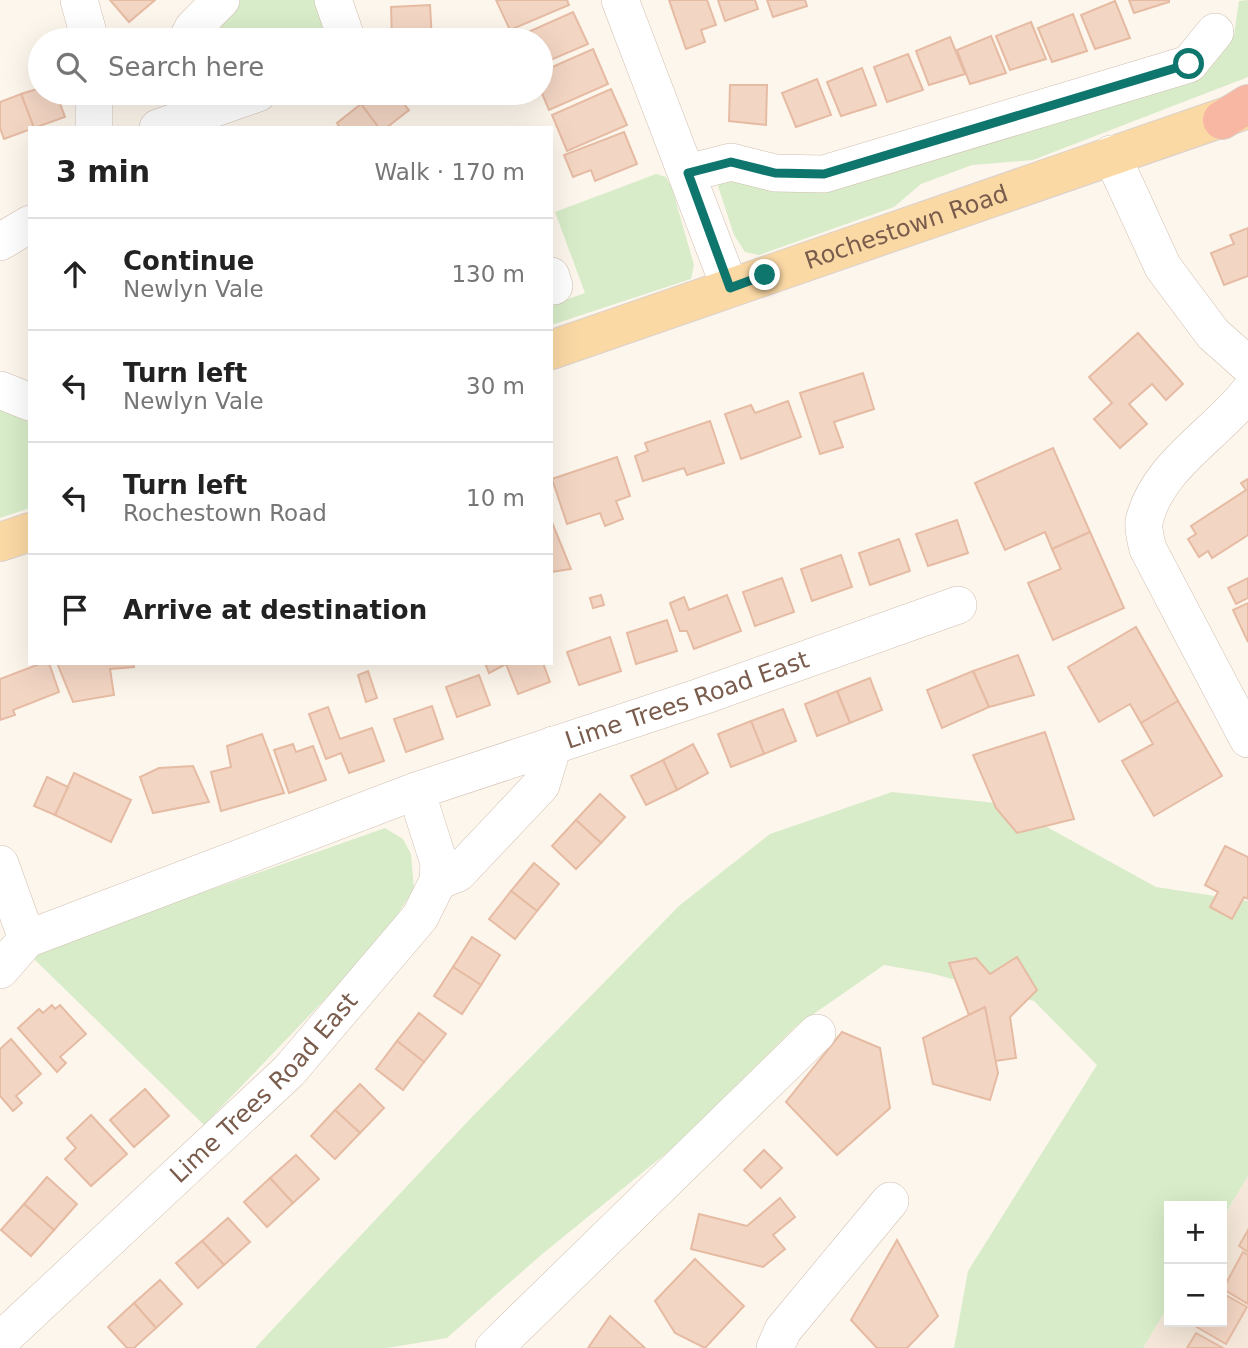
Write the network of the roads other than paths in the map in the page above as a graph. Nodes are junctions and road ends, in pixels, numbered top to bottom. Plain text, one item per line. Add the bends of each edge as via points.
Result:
1 (79, 0) edge
2 (220, 0) edge
3 (333, 0) edge
4 (620, 0) edge
5 (87, 28) edge
6 (193, 28) edge
7 (343, 28) edge
8 (1215, 32) dead end
9 (94, 105) edge
10 (164, 105) edge
11 (223, 105) edge
12 (1241, 112) edge
13 (94, 126) edge
14 (159, 126) edge
15 (162, 126) edge
16 (1111, 155) junction
17 (688, 173) junction
18 (28, 226) edge
19 (0, 242) edge
20 (730, 288) junction
21 (553, 348) edge
22 (1248, 365) edge
23 (0, 390) edge
24 (1248, 393) edge
25 (28, 401) edge
26 (28, 533) edge
27 (0, 542) edge
28 (958, 605) dead end
29 (1248, 739) edge
30 (552, 745) junction
31 (416, 792) junction
32 (0, 863) edge
33 (439, 881) junction
34 (26, 939) junction
35 (0, 970) edge
36 (817, 1033) dead end
37 (890, 1201) dead end
38 (0, 1341) edge
39 (494, 1348) edge
40 (775, 1348) edge

1 - 5 street
2 - 6 street
3 - 7 street
4 - 17 street
8 - 17 street via 1189,64 824,174 775,173 731,162
9 - 13 street
10 - 14 street
11 - 15 street
12 - 16 main road, Rochestown Road
16 - 20 main road, Rochestown Road
16 - 22 street via 1163,267 1213,334
17 - 20 street
18 - 19 street
20 - 21 main road, Rochestown Road
23 - 25 street
24 - 29 street via 1176,466 1143,525 1148,549
26 - 27 main road
28 - 30 street, Lime Trees Road East
30 - 31 street, Lime Trees Road East
30 - 33 street via 541,785 458,873
31 - 33 street via 439,863
31 - 34 street, Lime Trees Road East
32 - 34 street
33 - 38 street, Lime Trees Road East via 420,917 289,1071
34 - 35 street
36 - 39 street
37 - 40 street via 783,1330

